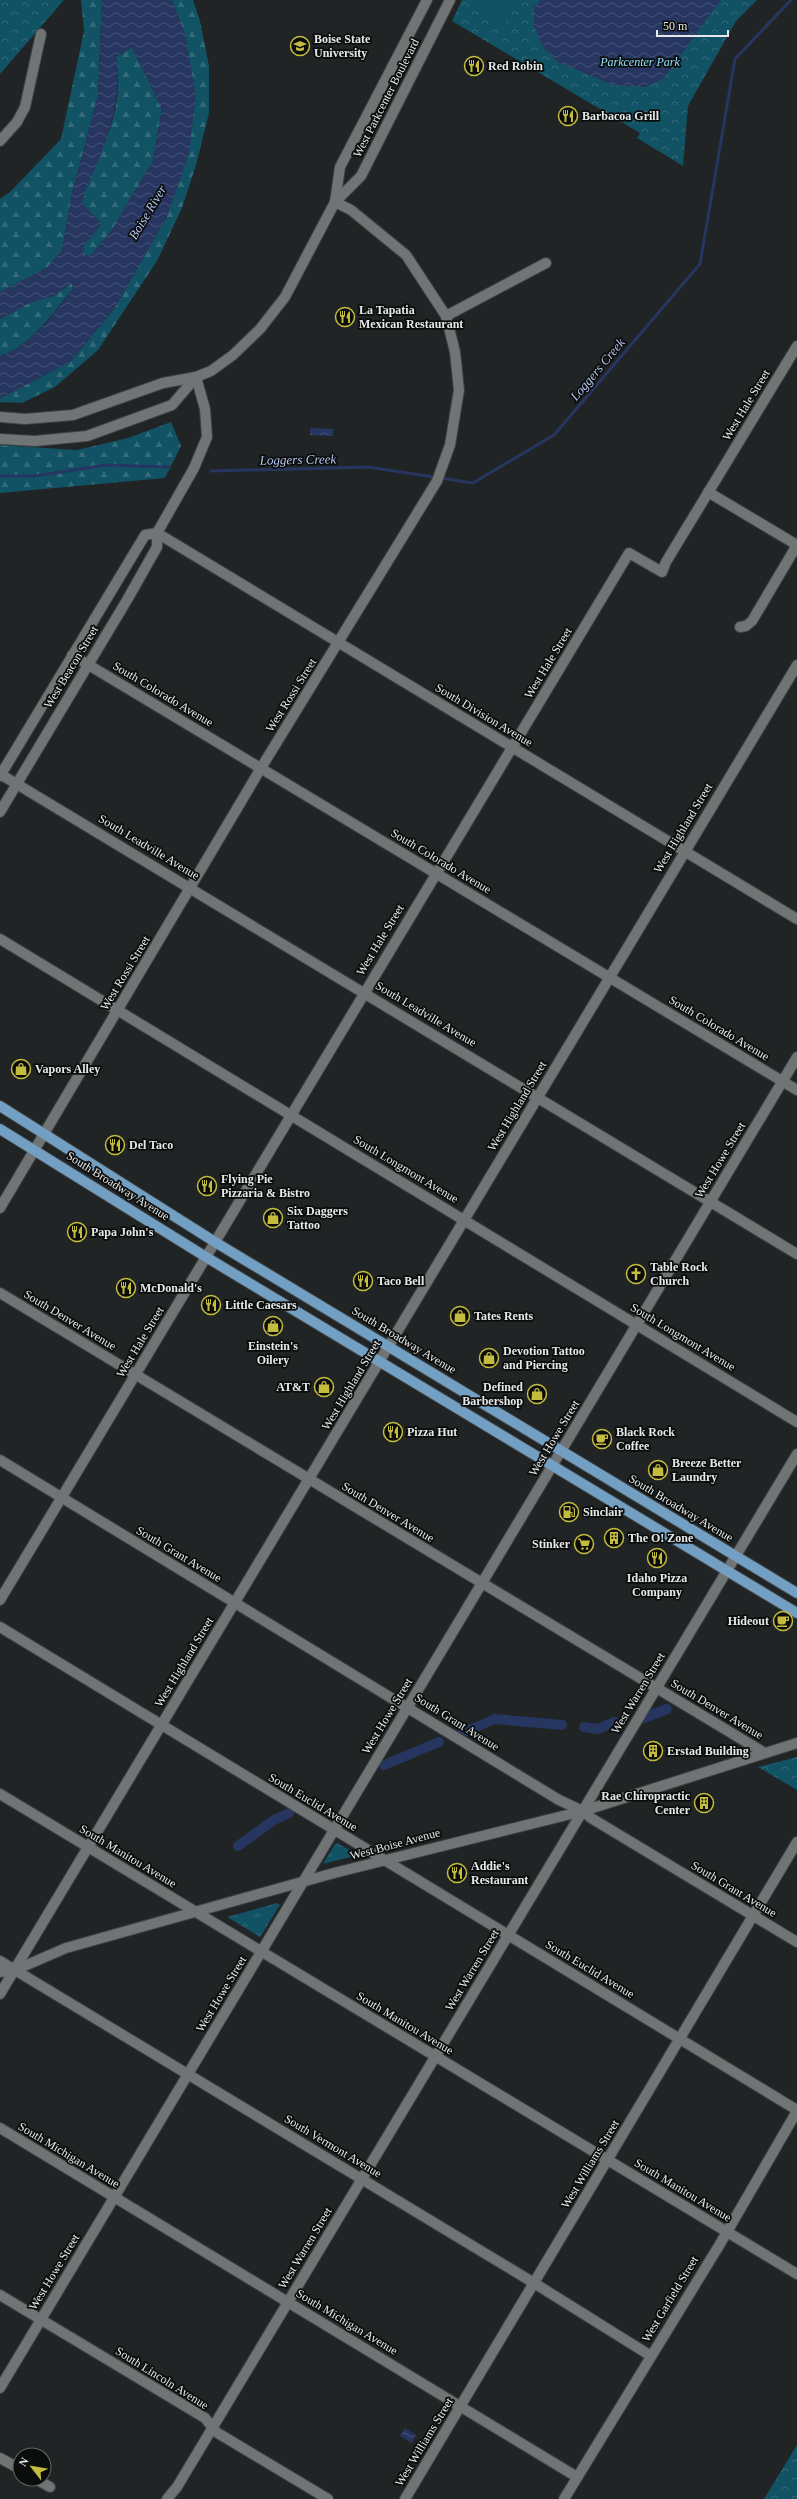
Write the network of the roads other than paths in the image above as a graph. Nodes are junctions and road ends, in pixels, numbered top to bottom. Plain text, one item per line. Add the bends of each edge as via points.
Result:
1 (427, 0) edge
2 (450, 0) edge
3 (41, 34) dead end
4 (0, 141) edge
5 (335, 202) junction
6 (546, 263) dead end
7 (446, 316) junction
8 (797, 346) edge
9 (196, 377) junction
10 (5, 418) edge
11 (0, 439) edge
12 (708, 492) junction
13 (157, 533) junction
14 (797, 545) edge
15 (740, 627) dead end
16 (338, 643) junction
17 (72, 655) junction
18 (88, 664) junction
19 (797, 665) edge
20 (512, 747) junction
21 (261, 768) junction
22 (0, 775) edge
23 (16, 785) junction
24 (0, 812) edge
25 (685, 851) junction
26 (436, 873) junction
27 (192, 888) junction
28 (797, 919) edge
29 (0, 940) edge
30 (609, 977) junction
31 (364, 992) junction
32 (118, 1011) junction
33 (797, 1057) edge
34 (783, 1081) junction
35 (797, 1090) edge
36 (538, 1097) junction
37 (0, 1106) edge
38 (291, 1115) junction
39 (0, 1128) edge
40 (44, 1134) junction
41 (35, 1149) junction
42 (711, 1202) junction
43 (0, 1208) edge
44 (464, 1220) junction
45 (215, 1242) junction
46 (797, 1254) edge
47 (206, 1257) junction
48 (0, 1293) edge
49 (637, 1324) junction
50 (389, 1346) junction
51 (380, 1362) junction
52 (135, 1374) junction
53 (797, 1422) edge
54 (561, 1451) junction
55 (797, 1454) edge
56 (0, 1460) edge
57 (552, 1466) junction
58 (309, 1479) junction
59 (62, 1498) junction
60 (736, 1556) junction
61 (727, 1571) junction
62 (482, 1583) junction
63 (797, 1593) edge
64 (0, 1600) edge
65 (235, 1602) junction
66 (797, 1613) edge
67 (0, 1627) edge
68 (656, 1688) junction
69 (408, 1707) junction
70 (162, 1724) junction
71 (797, 1743) edge
72 (764, 1752) junction
73 (0, 1794) edge
74 (583, 1811) junction
75 (334, 1830) junction
76 (797, 1842) edge
77 (88, 1847) junction
78 (385, 1861) junction
79 (304, 1881) junction
80 (195, 1911) junction
81 (753, 1916) junction
82 (508, 1935) junction
83 (797, 1942) edge
84 (262, 1951) junction
85 (0, 1961) edge
86 (15, 1970) junction
87 (0, 1972) edge
88 (0, 1994) edge
89 (680, 2038) junction
90 (436, 2056) junction
91 (188, 2074) junction
92 (797, 2111) edge
93 (0, 2128) edge
94 (608, 2160) junction
95 (362, 2179) junction
96 (115, 2197) junction
97 (727, 2232) junction
98 (797, 2274) edge
99 (534, 2282) junction
100 (0, 2295) edge
101 (288, 2302) junction
102 (41, 2320) junction
103 (651, 2356) junction
104 (0, 2388) edge
105 (461, 2405) junction
106 (212, 2427) junction
107 (0, 2458) edge
108 (12, 2465) edge
109 (577, 2477) junction
110 (167, 2499) edge
111 (328, 2499) edge
112 (405, 2499) edge
113 (564, 2499) edge

1 - 5 street, West Parkcenter Boulevard via 340,167
2 - 5 street, West Parkcenter Boulevard via 361,176
3 - 4 street via 25,107 17,122
5 - 7 street, West Rossi Street via 351,210 406,255
5 - 9 street, West Parkcenter Boulevard via 285,297 260,329 233,355 211,371
6 - 7 street
7 - 16 street, West Rossi Street via 455,352 459,390 456,414 444,460 431,491
8 - 12 street, West Hale Street
9 - 10 street, West Parkcenter Boulevard via 163,383 73,415
9 - 11 street, West Parkcenter Boulevard via 172,405 87,436 14,441
9 - 13 street, West Beacon Street via 205,409 206,437 194,468
12 - 14 street
12 - 20 street, West Hale Street via 662,572 629,553
13 - 16 street, South Division Avenue
13 - 17 street, West Beacon Street via 145,535
13 - 18 street, West Beacon Street via 157,547
14 - 15 street via 752,621
16 - 20 street, South Division Avenue
16 - 21 street, West Rossi Street
17 - 18 street, South Colorado Avenue
17 - 22 street, West Beacon Street
18 - 21 street, South Colorado Avenue
18 - 23 street, West Beacon Street
19 - 25 street, West Highland Street
20 - 25 street, South Division Avenue
20 - 26 street, West Hale Street
21 - 26 street, South Colorado Avenue
21 - 27 street, West Rossi Street
22 - 23 street, South Leadville Avenue
23 - 24 street, West Beacon Street
23 - 27 street, South Leadville Avenue
25 - 28 street, South Division Avenue
25 - 30 street, West Highland Street
26 - 30 street, South Colorado Avenue
26 - 31 street, West Hale Street
27 - 31 street, South Leadville Avenue
27 - 32 street, West Rossi Street
29 - 32 street, South Longmont Avenue
30 - 34 street, South Colorado Avenue
30 - 36 street, West Highland Street
31 - 36 street, South Leadville Avenue
31 - 38 street, West Hale Street
32 - 38 street, South Longmont Avenue
32 - 40 street, West Rossi Street
33 - 34 street, West Howe Street
34 - 35 street, South Colorado Avenue
34 - 42 street, West Howe Street
36 - 42 street, South Leadville Avenue via 547,1105
36 - 44 street, West Highland Street
37 - 40 main road, South Broadway Avenue
38 - 44 street, South Longmont Avenue
38 - 45 street, West Hale Street
39 - 41 main road, South Broadway Avenue
40 - 41 street, West Rossi Street
40 - 45 main road, South Broadway Avenue
41 - 43 street, West Rossi Street
41 - 47 main road, South Broadway Avenue
42 - 46 street, South Leadville Avenue
42 - 49 street, West Howe Street
44 - 49 street, South Longmont Avenue
44 - 50 street, West Highland Street
45 - 47 street, West Hale Street
45 - 50 main road, South Broadway Avenue
47 - 51 main road, South Broadway Avenue
47 - 52 street, West Hale Street
48 - 52 street, South Denver Avenue
49 - 53 street, South Longmont Avenue
49 - 54 street, West Howe Street
50 - 51 street, West Highland Street
50 - 54 main road, South Broadway Avenue
51 - 57 main road, South Broadway Avenue
51 - 58 street, West Highland Street
52 - 58 street, South Denver Avenue
52 - 59 street, West Hale Street
54 - 57 street, West Howe Street
54 - 60 main road, South Broadway Avenue
55 - 60 street, West Warren Street
56 - 59 street, South Grant Avenue
57 - 61 main road, South Broadway Avenue
57 - 62 street, West Howe Street
58 - 62 street, South Denver Avenue
58 - 65 street, West Highland Street
59 - 64 street, West Hale Street
59 - 65 street, South Grant Avenue
60 - 61 street, West Warren Street
60 - 63 main road, South Broadway Avenue
61 - 66 main road, South Broadway Avenue
61 - 68 street, West Warren Street
62 - 68 street, South Denver Avenue
62 - 69 street, West Howe Street
65 - 69 street, South Grant Avenue
65 - 70 street, West Highland Street
67 - 70 street, South Euclid Avenue
68 - 72 street, South Denver Avenue
68 - 74 street, West Warren Street
69 - 74 street, South Grant Avenue via 558,1800
69 - 75 street, West Howe Street
70 - 75 street, South Euclid Avenue
70 - 77 street, West Highland Street
71 - 72 street, West Boise Avenue
72 - 74 street, West Boise Avenue
73 - 77 street, South Manitou Avenue
74 - 78 street, West Boise Avenue
74 - 81 street, South Grant Avenue
74 - 82 street, West Warren Street
75 - 78 street, South Euclid Avenue
75 - 79 street, West Howe Street
76 - 81 street, West Williams Street
77 - 80 street, South Manitou Avenue
77 - 86 street, West Highland Street
78 - 79 street, West Boise Avenue
78 - 82 street, South Euclid Avenue
79 - 80 street, West Boise Avenue
79 - 84 street, West Howe Street
80 - 84 street, South Manitou Avenue
80 - 86 street, West Boise Avenue via 66,1948
81 - 83 street, South Grant Avenue
81 - 89 street, West Williams Street
82 - 89 street, South Euclid Avenue
82 - 90 street, West Warren Street
84 - 90 street, South Manitou Avenue
84 - 91 street, West Howe Street
85 - 86 street, South Vermont Avenue
86 - 87 street, West Boise Avenue
86 - 88 street, West Highland Street
86 - 91 street, South Vermont Avenue
89 - 92 street, South Euclid Avenue
89 - 94 street, West Williams Street
90 - 94 street, South Manitou Avenue
90 - 95 street, West Warren Street
91 - 95 street, South Vermont Avenue
91 - 96 street, West Howe Street
92 - 97 street, West Garfield Street
93 - 96 street, South Michigan Avenue
94 - 97 street, South Manitou Avenue
94 - 99 street, West Williams Street
95 - 99 street, South Vermont Avenue
95 - 101 street, West Warren Street
96 - 101 street, South Michigan Avenue
96 - 102 street, West Howe Street
97 - 98 street, South Manitou Avenue
97 - 103 street, West Garfield Street
99 - 103 street, South Vermont Avenue
99 - 105 street, West Williams Street
100 - 102 street, South Lincoln Avenue
101 - 105 street, South Michigan Avenue
101 - 106 street, West Warren Street
102 - 104 street, West Howe Street
102 - 106 street, South Lincoln Avenue via 205,2418
103 - 109 street, West Garfield Street
105 - 109 street, South Michigan Avenue
105 - 112 street, West Williams Street
106 - 110 street, West Warren Street
106 - 111 street, South Lincoln Avenue via 216,2432
107 - 108 street
109 - 113 street, West Garfield Street

